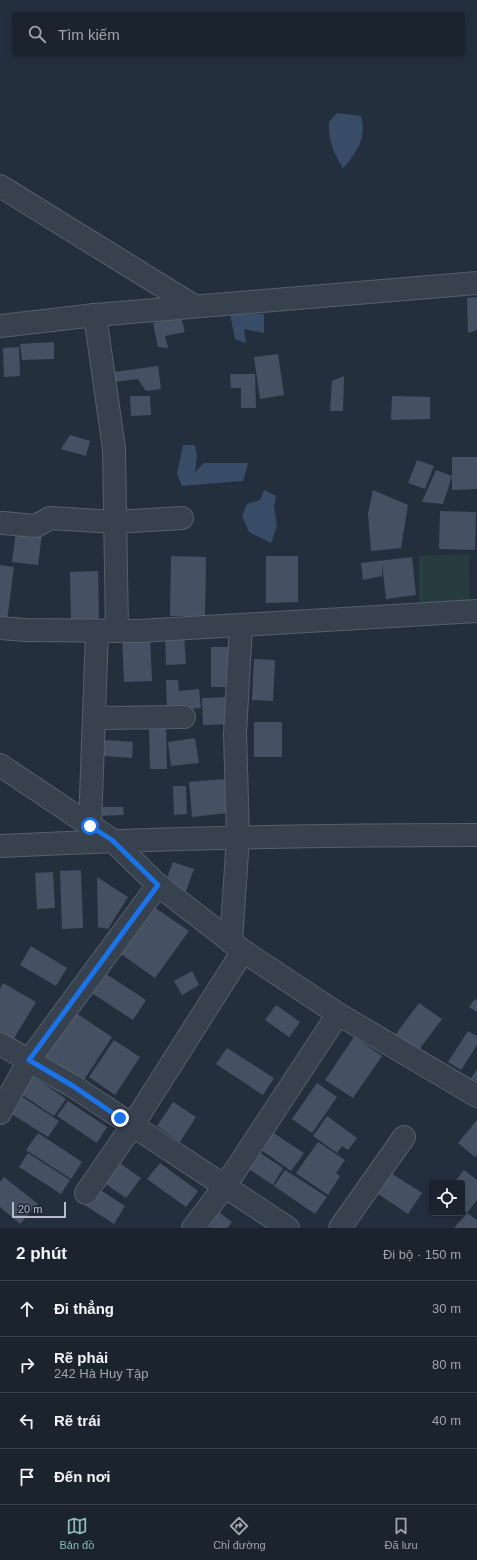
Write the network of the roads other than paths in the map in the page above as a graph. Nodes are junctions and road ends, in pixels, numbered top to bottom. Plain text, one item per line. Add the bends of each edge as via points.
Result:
1 (0, 186) edge
2 (477, 283) edge
3 (194, 306) junction
4 (95, 315) junction
5 (0, 326) edge
6 (182, 518) dead end
7 (3, 522) dead end
8 (115, 522) junction
9 (477, 610) edge
10 (241, 625) junction
11 (0, 628) edge
12 (107, 631) junction
13 (184, 717) dead end
14 (94, 718) junction
15 (0, 765) edge
16 (90, 826) junction
17 (477, 835) edge
18 (238, 837) junction
19 (112, 840) junction
20 (0, 846) edge
21 (158, 885) junction
22 (237, 946) junction
23 (338, 1014) junction
24 (0, 1044) edge
25 (29, 1060) junction
26 (477, 1096) edge
27 (0, 1113) edge
28 (132, 1126) junction
29 (404, 1137) dead end
30 (225, 1186) junction
31 (86, 1192) dead end
32 (193, 1228) edge
33 (288, 1228) edge
34 (340, 1228) edge

1 - 3 street
2 - 3 street
3 - 4 street
4 - 5 street
4 - 8 street via 114,449
6 - 8 street
7 - 8 street via 36,526 50,518
8 - 12 street
9 - 10 street
10 - 12 street
10 - 18 street via 235,733
11 - 12 street
12 - 14 street
13 - 14 street
14 - 16 street
15 - 16 street
16 - 19 street
17 - 18 street
18 - 19 street
18 - 22 street
19 - 20 street
19 - 21 street
21 - 22 street
21 - 25 street
22 - 23 street
22 - 28 street
23 - 26 street
23 - 30 street
24 - 25 street
25 - 27 street
25 - 28 street
28 - 30 street
28 - 31 street
29 - 34 street
30 - 32 street
30 - 33 street

